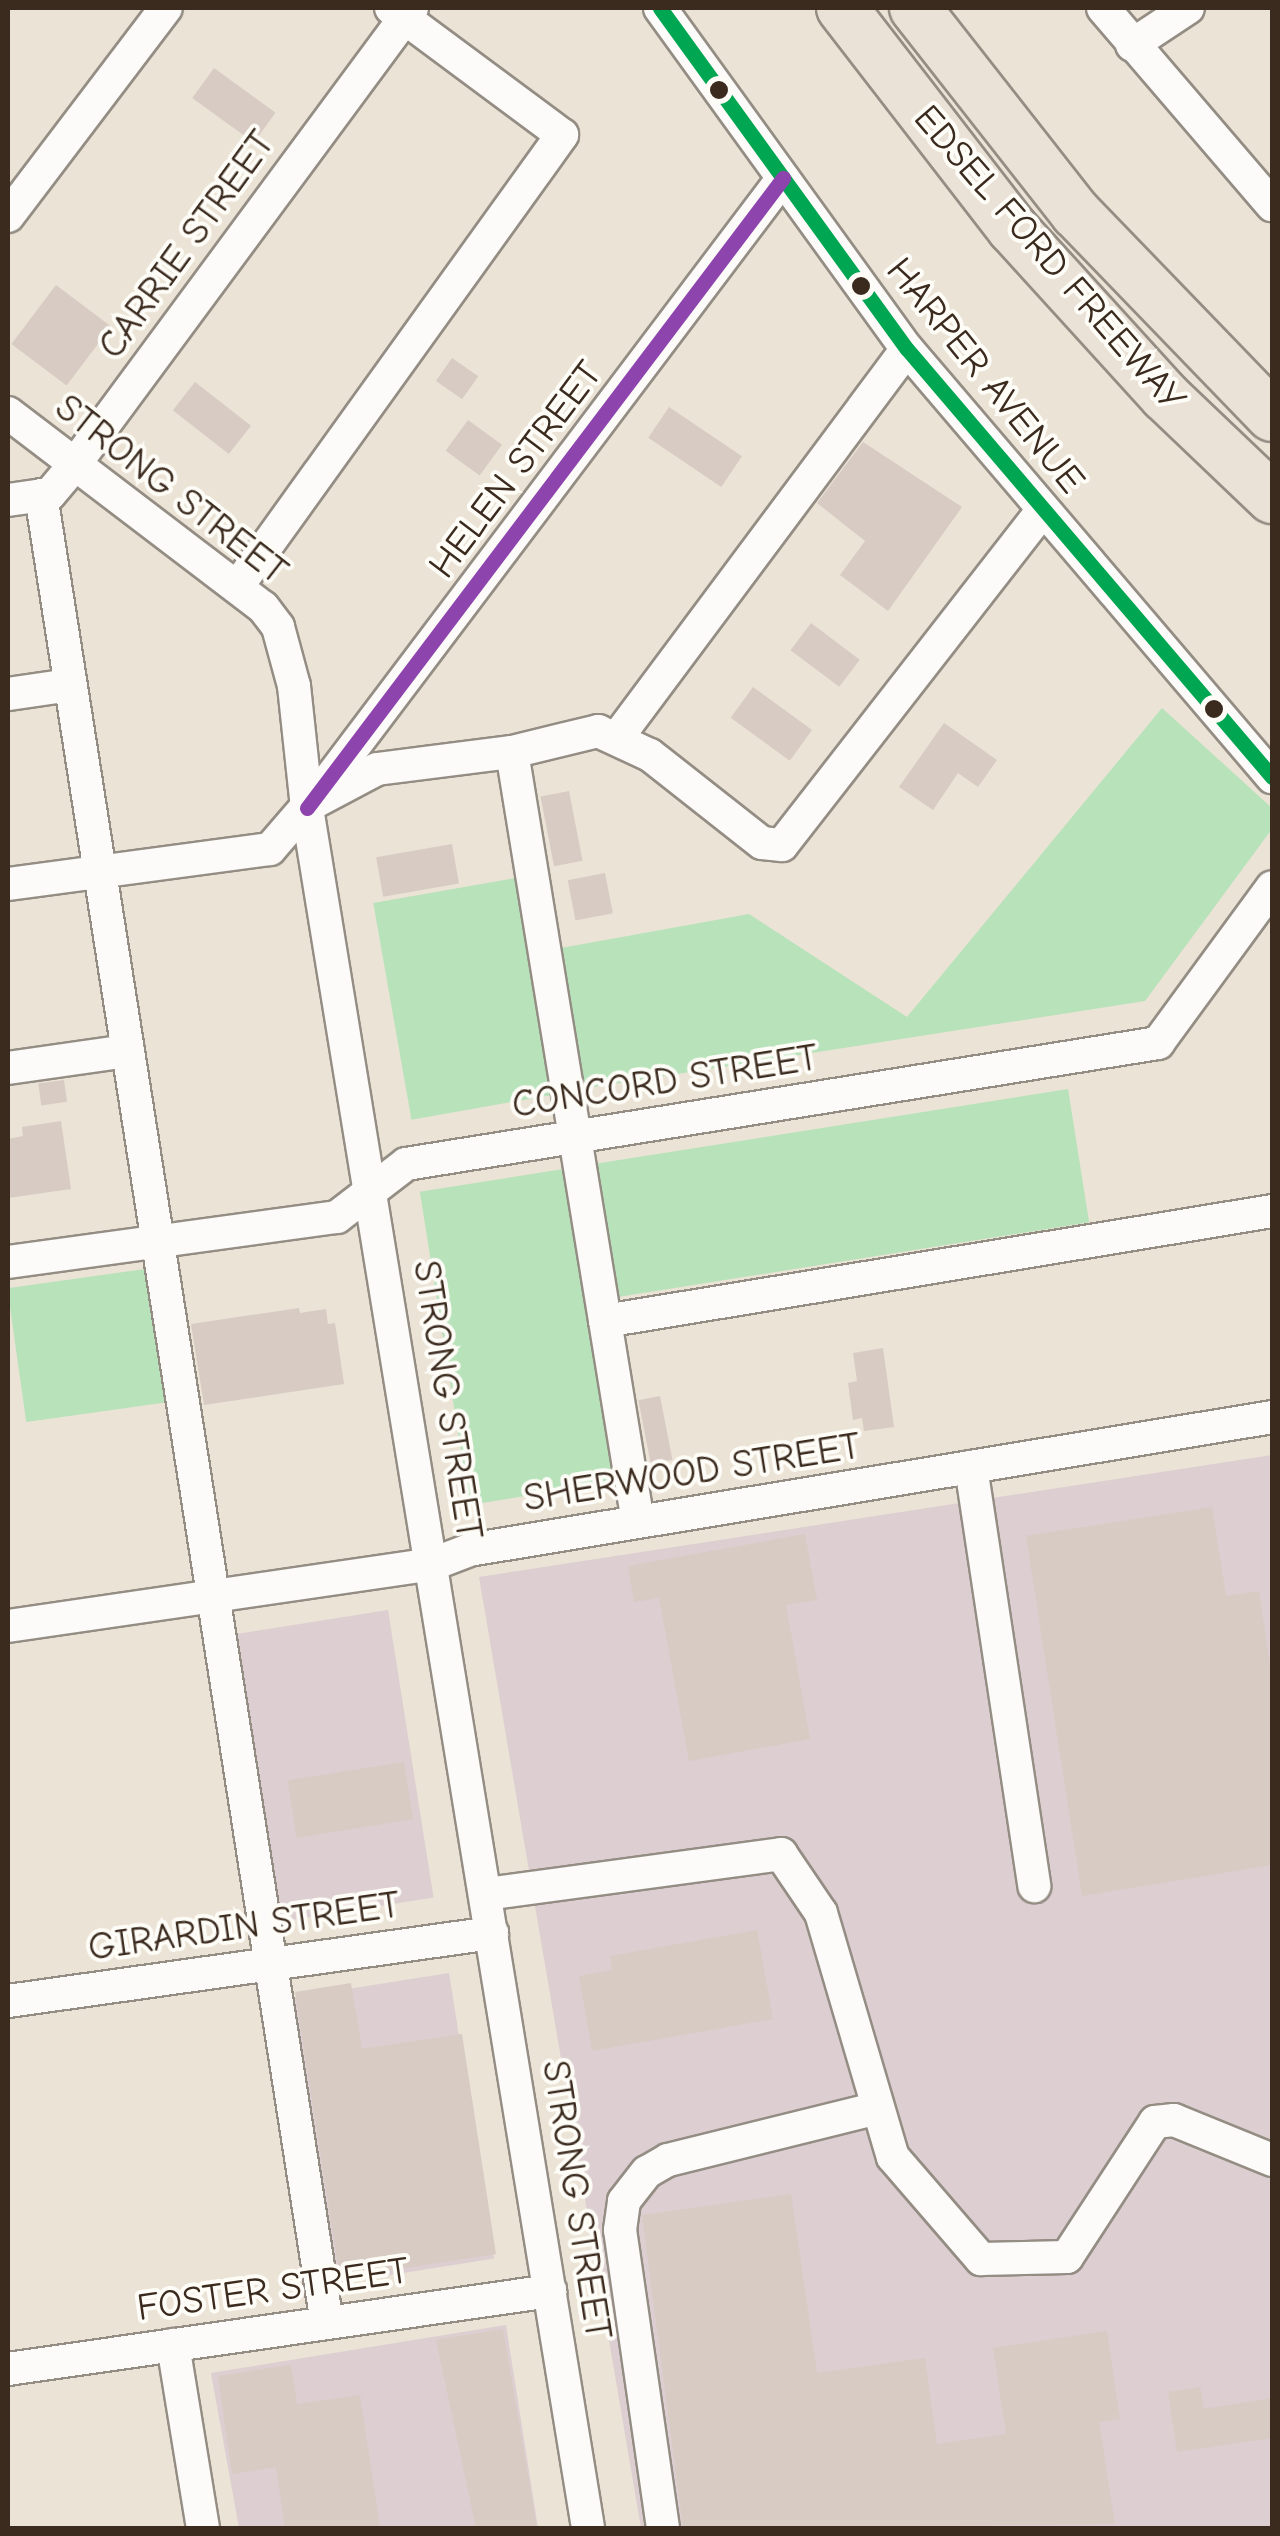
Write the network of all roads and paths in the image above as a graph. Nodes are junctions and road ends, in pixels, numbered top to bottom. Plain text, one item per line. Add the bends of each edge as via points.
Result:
1 (166, 8) edge
2 (660, 8) edge
3 (842, 8) edge
4 (915, 8) edge
5 (1102, 8) edge
6 (1188, 8) edge
7 (403, 11) edge
8 (1132, 45) junction
9 (783, 178) junction
10 (1272, 205) edge
11 (8, 216) edge
12 (906, 350) junction
13 (8, 413) edge
14 (1272, 416) edge
15 (75, 464) junction
16 (40, 495) junction
17 (1272, 498) edge
18 (8, 500) edge
19 (1042, 511) junction
20 (237, 587) junction
21 (70, 685) junction
22 (8, 694) edge
23 (617, 738) junction
24 (512, 752) junction
25 (1272, 776) edge
26 (308, 806) junction
27 (99, 872) junction
28 (8, 884) edge
29 (1272, 886) edge
30 (128, 1052) junction
31 (8, 1068) edge
32 (574, 1138) junction
33 (372, 1191) junction
34 (1272, 1211) edge
35 (160, 1241) junction
36 (8, 1262) edge
37 (605, 1321) junction
38 (1272, 1417) edge
39 (971, 1467) junction
40 (638, 1522) junction
41 (433, 1564) junction
42 (214, 1596) junction
43 (8, 1626) edge
44 (1034, 1886) dead end
45 (486, 1894) junction
46 (492, 1933) junction
47 (271, 1964) junction
48 (8, 2001) edge
49 (878, 2108) junction
50 (1272, 2160) edge
51 (550, 2291) junction
52 (327, 2323) junction
53 (173, 2345) junction
54 (8, 2369) edge
55 (202, 2528) edge
56 (588, 2528) edge
57 (664, 2528) edge

1 - 11 street
2 - 9 street, HARPER AVENUE
3 - 17 highway, EDSEL FORD FREEWAY via 1013,229 1165,396
4 - 14 highway, EDSEL FORD FREEWAY via 1076,213
5 - 8 street
6 - 8 street
7 - 15 street, CARRIE STREET
7 - 20 street via 562,135
8 - 10 street
9 - 12 street, HARPER AVENUE
9 - 26 street, HELEN STREET
12 - 19 street, HARPER AVENUE
12 - 23 street
13 - 15 street, STRONG STREET
15 - 16 street, CARRIE STREET via 50,494
15 - 20 street, STRONG STREET
16 - 18 street
16 - 21 street
19 - 23 street via 784,844 762,843 650,755
19 - 25 street, HARPER AVENUE
20 - 26 street, STRONG STREET via 278,627 294,686
21 - 22 street
21 - 27 street
23 - 24 street via 591,732
24 - 26 street via 376,770
24 - 32 street
26 - 27 street, HELEN STREET via 270,849
26 - 33 street, STRONG STREET
27 - 28 street, HELEN STREET
27 - 30 street
29 - 32 street, CONCORD STREET via 1158,1043
30 - 31 street
30 - 35 street
32 - 33 street, CONCORD STREET via 406,1164
32 - 37 street
33 - 35 street, CONCORD STREET via 337,1216
33 - 41 street, STRONG STREET
34 - 37 street
35 - 36 street, CONCORD STREET
35 - 42 street
37 - 40 street
38 - 39 street, SHERWOOD STREET
39 - 40 street, SHERWOOD STREET
39 - 44 street
40 - 41 street, SHERWOOD STREET via 469,1550
41 - 42 street, SHERWOOD STREET
41 - 45 street, STRONG STREET
42 - 43 street, SHERWOOD STREET
42 - 47 street
45 - 46 street, STRONG STREET
45 - 49 street via 781,1854 821,1913
46 - 47 street, GIRARDIN STREET
46 - 51 street, STRONG STREET
47 - 48 street, GIRARDIN STREET
47 - 52 street
49 - 50 street via 894,2157 982,2259 1067,2257 1154,2122 1174,2120
49 - 57 street via 668,2160 647,2172 624,2201 620,2230
51 - 52 street, FOSTER STREET
51 - 56 street, STRONG STREET
52 - 53 street, FOSTER STREET
53 - 54 street, FOSTER STREET
53 - 55 street

